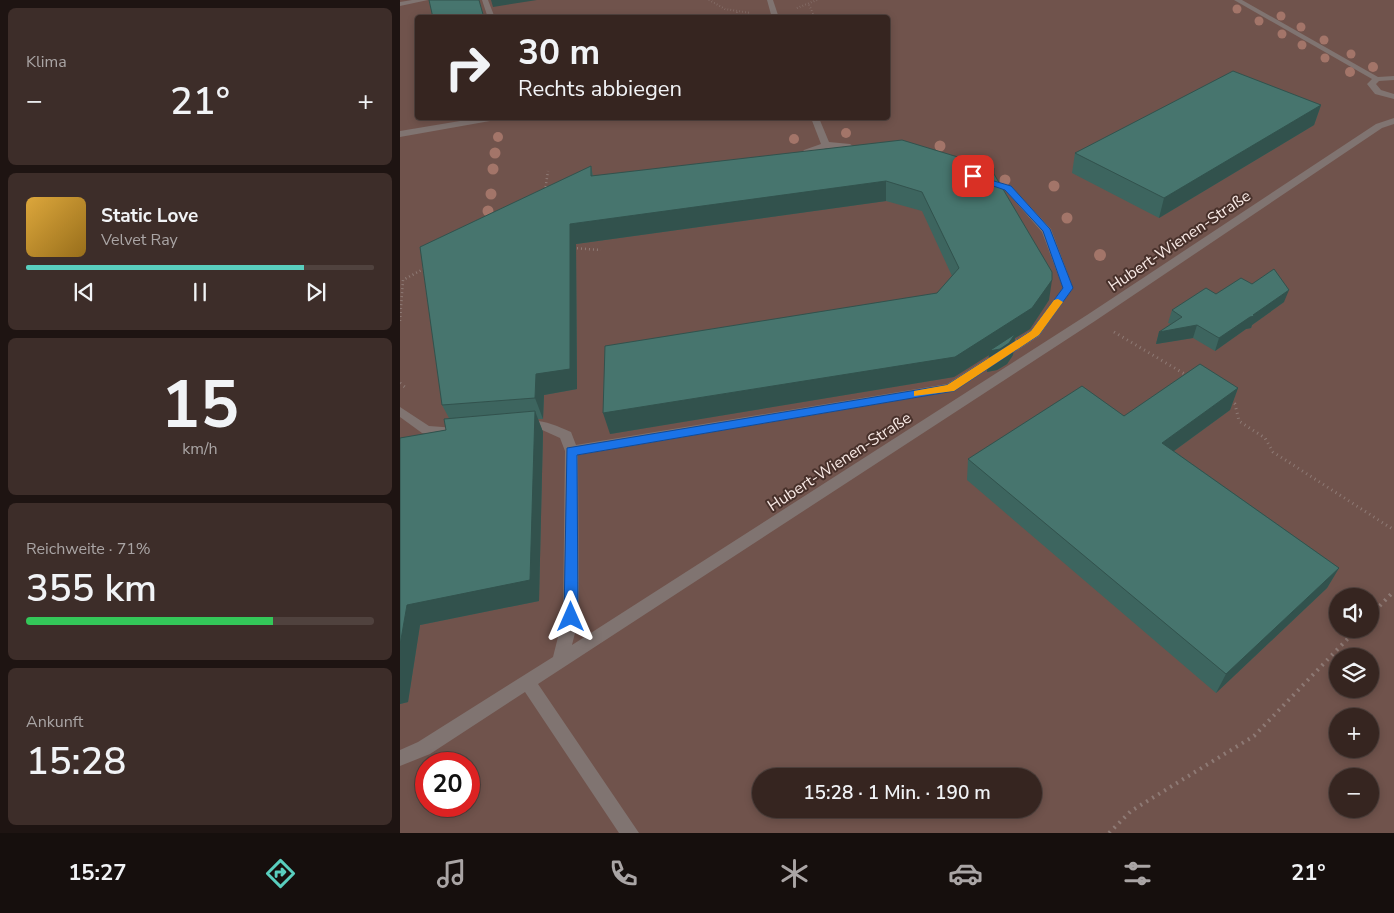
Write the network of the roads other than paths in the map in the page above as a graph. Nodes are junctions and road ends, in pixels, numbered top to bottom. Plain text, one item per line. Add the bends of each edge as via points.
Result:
1 (425, 0) edge
2 (485, 0) edge
3 (770, 0) edge
4 (1237, 0) edge
5 (400, 4) edge
6 (491, 15) edge
7 (775, 15) edge
8 (1394, 78) edge
9 (1377, 79) junction
10 (1394, 97) edge
11 (479, 120) edge
12 (816, 120) edge
13 (1394, 122) edge
14 (400, 134) edge
15 (826, 144) junction
16 (970, 175) edge
17 (400, 410) edge
18 (512, 427) edge
19 (474, 431) edge
20 (571, 452) junction
21 (560, 660) junction
22 (527, 682) junction
23 (400, 758) edge
24 (630, 833) edge

1 - 5 lane
2 - 6 lane
3 - 7 lane
4 - 9 lane
8 - 9 lane
9 - 10 lane via 1371,84 1378,92
11 - 14 lane
12 - 15 lane
13 - 21 lane, Hubert-Wienen-Straße via 1379,126 1091,318
15 - 15 lane via 808,152 797,166 867,157 847,146
16 - 20 lane via 1008,188 1047,230 1068,288 1035,333 950,388
17 - 19 lane via 426,430
18 - 20 lane via 541,424 566,435
20 - 21 lane via 571,617
21 - 22 lane, Hubert-Wienen-Straße
22 - 23 lane, Hubert-Wienen-Straße via 424,748
22 - 24 lane

